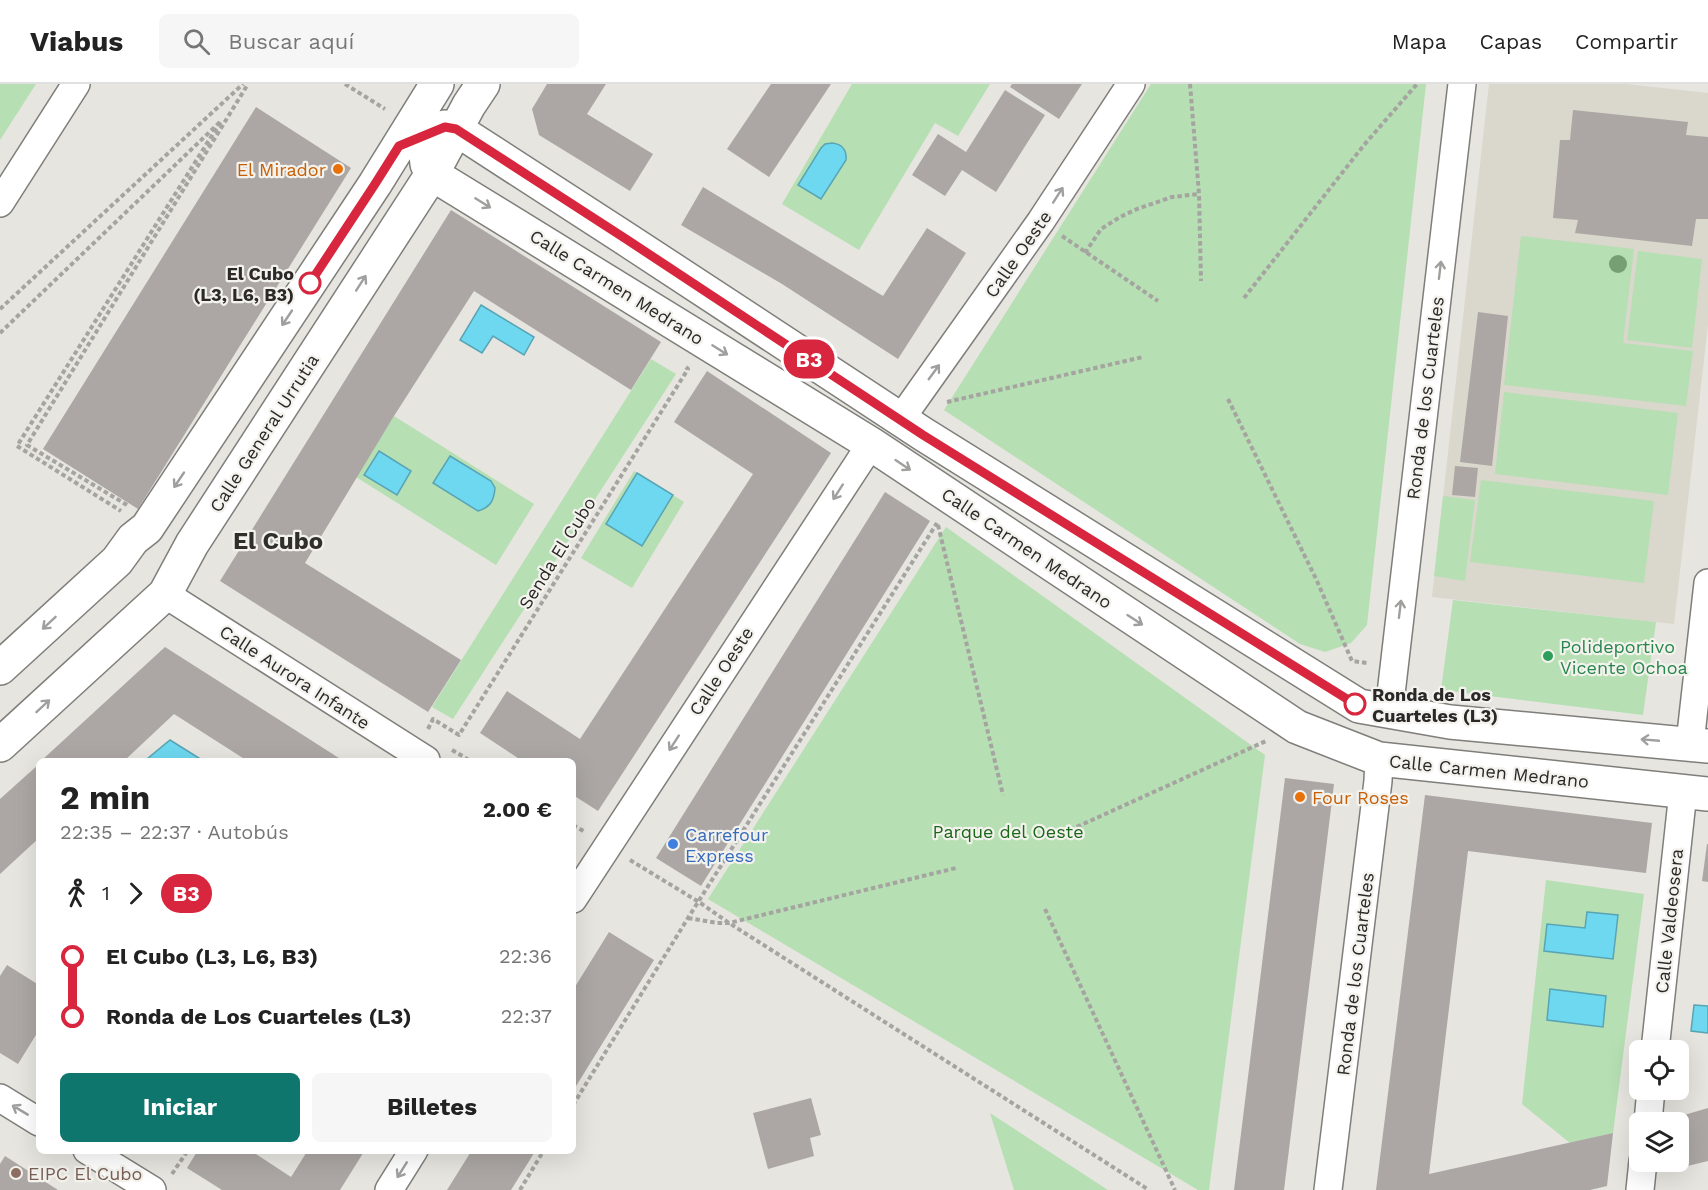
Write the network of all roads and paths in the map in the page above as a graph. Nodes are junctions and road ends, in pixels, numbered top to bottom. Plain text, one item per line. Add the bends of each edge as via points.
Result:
1 (76, 84) edge
2 (243, 84) edge
3 (248, 84) edge
4 (345, 84) edge
5 (483, 84) edge
6 (1131, 84) edge
7 (1190, 84) edge
8 (1417, 84) edge
9 (1462, 84) edge
10 (418, 120) edge
11 (456, 129) junction
12 (432, 174) junction
13 (1199, 194) junction
14 (0, 203) edge
15 (1041, 221) junction
16 (1085, 253) junction
17 (1201, 281) dead end
18 (1244, 298) dead end
19 (1158, 301) dead end
20 (0, 309) edge
21 (0, 333) edge
22 (1143, 357) dead end
23 (681, 364) dead end
24 (1228, 399) dead end
25 (911, 427) junction
26 (871, 444) junction
27 (945, 511) junction
28 (150, 524) junction
29 (1708, 583) edge
30 (165, 594) junction
31 (1706, 622) edge
32 (1393, 667) junction
33 (0, 668) edge
34 (1389, 711) junction
35 (1297, 727) junction
36 (0, 745) edge
37 (1699, 745) edge
38 (420, 756) edge
39 (1379, 759) junction
40 (1696, 793) edge
41 (1003, 795) dead end
42 (576, 830) edge
43 (1070, 830) dead end
44 (591, 856) edge
45 (956, 868) dead end
46 (576, 892) edge
47 (699, 902) junction
48 (1045, 909) dead end
49 (688, 918) junction
50 (729, 922) junction
51 (1657, 1040) edge
52 (0, 1098) edge
53 (576, 1100) edge
54 (36, 1120) edge
55 (94, 1154) edge
56 (412, 1154) edge
57 (542, 1154) edge
58 (1642, 1172) edge
59 (153, 1190) edge
60 (389, 1190) edge
61 (520, 1190) edge
62 (1149, 1190) edge
63 (1174, 1190) edge
64 (1328, 1190) edge
65 (1640, 1190) edge

1 - 14 street
2 - 20 path
3 - 28 path via 27,445
4 - 10 path
5 - 11 main road, Calle General Urrutia
15 -> 6 street, Calle Oeste
7 - 13 path
8 - 18 path
32 -> 9 street, Ronda de los Cuarteles
10 - 11 main road
10 - 12 main road
10 -> 28 main road
11 - 12 main road, Calle General Urrutia
11 - 25 main road, Calle Carmen Medrano
12 -> 26 main road, Calle Carmen Medrano
30 -> 12 main road, Calle General Urrutia via 198,534
13 - 16 path via 1172,197 1137,208 1101,229
13 - 17 path
15 - 16 path
25 -> 15 street, Calle Oeste
16 - 19 path
21 - 28 path via 220,121 17,446
22 - 25 path via 939,404
23 - 38 path, Senda El Cubo via 688,369 459,735 433,719
24 - 32 path via 1352,661
25 - 34 main road, Calle Carmen Medrano via 1359,706
26 -> 27 main road, Calle Carmen Medrano
26 -> 44 street, Calle Oeste
27 -> 35 main road, Calle Carmen Medrano
27 - 41 path
27 - 47 path
28 -> 33 main road via 117,561
29 - 31 street
36 -> 30 main road, Calle General Urrutia
30 - 38 street, Calle Aurora Infante
31 - 37 street
32 - 34 street, Ronda de los Cuarteles
37 -> 34 main road, Calle Carmen Medrano via 1450,722
35 - 39 main road, Calle Carmen Medrano
35 - 43 path
39 - 40 main road, Calle Carmen Medrano
39 - 64 street, Ronda de los Cuarteles
40 - 51 street, Calle Valdeosera
42 - 44 path
44 - 46 street, Calle Oeste
44 - 47 path
45 - 50 path
47 - 49 path
47 - 50 path
48 - 63 path
49 - 50 path
49 - 53 path
50 - 62 path
54 -> 52 street
55 - 59 street
56 -> 60 street
57 - 61 path
58 - 65 street

